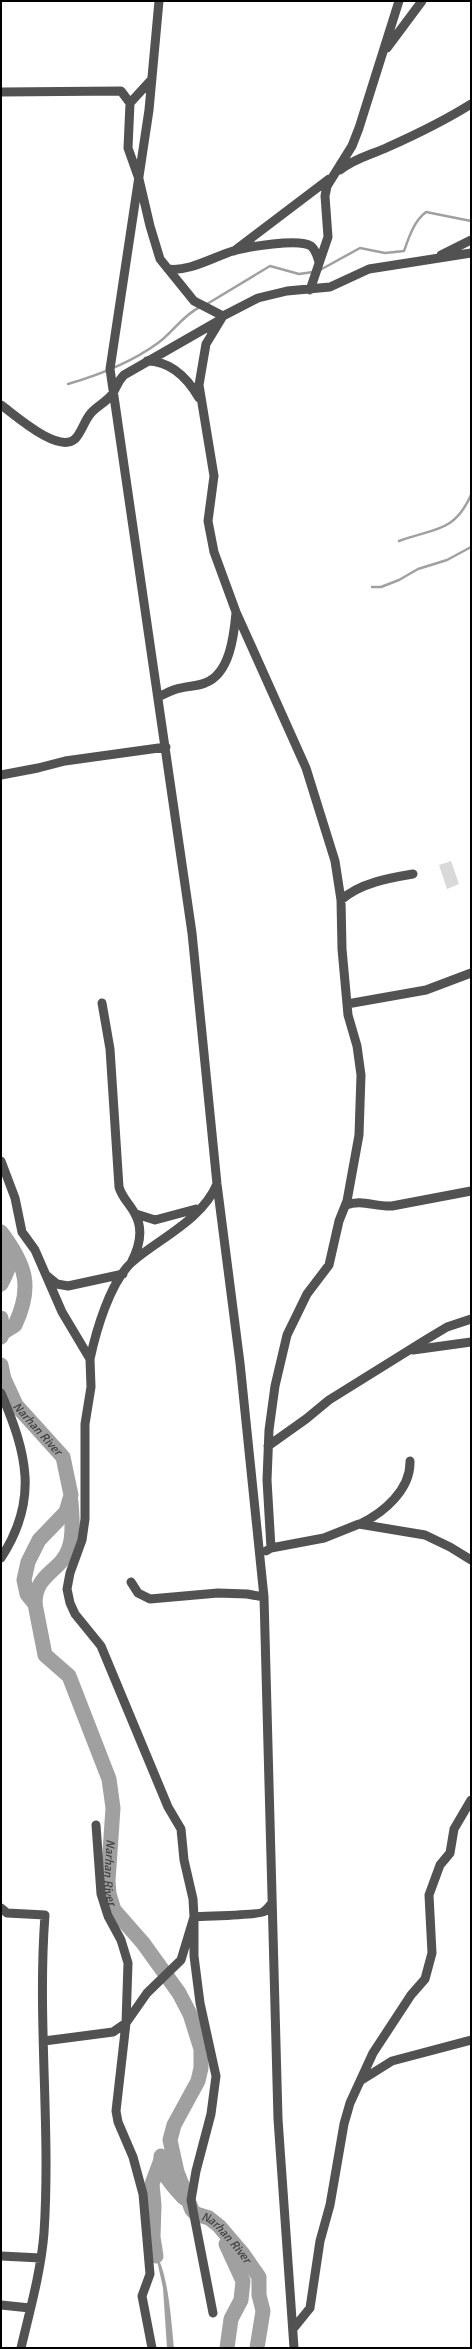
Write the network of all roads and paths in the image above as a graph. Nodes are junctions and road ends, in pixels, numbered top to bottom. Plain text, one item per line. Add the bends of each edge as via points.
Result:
1 (159, 1) edge
2 (399, 1) edge
3 (422, 1) edge
4 (381, 56) junction
5 (152, 79) junction
6 (1, 92) edge
7 (130, 103) junction
8 (471, 104) edge
9 (330, 178) junction
10 (140, 179) junction
11 (471, 240) edge
12 (234, 251) junction
13 (469, 255) edge
14 (433, 259) junction
15 (319, 264) junction
16 (168, 269) junction
17 (310, 290) junction
18 (221, 318) junction
19 (147, 362) junction
20 (113, 393) junction
21 (202, 402) junction
22 (1, 406) edge
23 (236, 612) junction
24 (158, 697) junction
25 (166, 747) junction
26 (1, 775) edge
27 (413, 874) dead end
28 (341, 900) junction
29 (471, 974) edge
30 (102, 1003) dead end
31 (347, 1004) junction
32 (1, 1161) edge
33 (217, 1184) junction
34 (471, 1191) edge
35 (346, 1205) junction
36 (202, 1206) junction
37 (136, 1214) junction
38 (131, 1263) junction
39 (44, 1274) junction
40 (124, 1274) junction
41 (471, 1319) edge
42 (471, 1342) edge
43 (408, 1351) junction
44 (90, 1359) junction
45 (1, 1393) edge
46 (268, 1446) junction
47 (410, 1461) dead end
48 (359, 1524) junction
49 (271, 1548) junction
50 (260, 1555) junction
51 (1, 1558) edge
52 (471, 1560) edge
53 (131, 1582) dead end
54 (264, 1597) junction
55 (471, 1800) edge
56 (96, 1825) dead end
57 (272, 1903) junction
58 (1, 1908) edge
59 (194, 1916) junction
60 (126, 2023) junction
61 (44, 2040) junction
62 (471, 2040) edge
63 (360, 2081) junction
64 (1, 2256) edge
65 (41, 2258) junction
66 (1, 2305) edge
67 (30, 2308) junction
68 (214, 2313) dead end
69 (293, 2329) junction
70 (21, 2348) edge
71 (152, 2348) edge
72 (294, 2348) edge

1 - 5 street
2 - 4 street
3 - 4 street
4 - 9 street via 352,146
5 - 7 street
5 - 10 street
6 - 7 street via 120,91
7 - 10 street via 128,148
8 - 9 street via 438,124 385,149 351,161
9 - 12 street via 311,195
9 - 15 street via 325,196 328,237
10 - 16 street via 160,259
10 - 20 street via 110,369
11 - 14 street
12 - 15 street via 294,242 311,247 317,253
12 - 16 street via 185,268
13 - 14 street
14 - 17 street via 369,269 330,287
15 - 17 street
16 - 18 street via 194,301
17 - 18 street via 288,291 258,298
18 - 19 street
18 - 21 street via 206,344 199,385
19 - 20 street via 118,381
19 - 21 street via 164,364 179,373 193,387
20 - 22 street via 91,413 74,440 68,442 54,440 38,433
20 - 24 street
21 - 23 street via 214,476 208,521 214,552
23 - 24 street via 229,652 213,679 204,684 178,688
23 - 28 street via 306,768 335,861
24 - 25 street
25 - 26 street via 72,760
25 - 33 street via 192,933
27 - 28 street via 379,881 348,894
28 - 31 street
29 - 31 street via 426,990
30 - 37 street via 110,1049 119,1187 122,1197
31 - 35 street via 357,1046 361,1104 359,1135
32 - 39 street via 15,1198 22,1232 35,1250
33 - 36 street
33 - 50 street via 240,1363
34 - 35 street via 392,1206 364,1202
35 - 46 street via 339,1221 329,1265 307,1294 287,1335 275,1386
36 - 37 street via 155,1220
36 - 38 street
37 - 38 street via 140,1240
38 - 40 street
39 - 40 street via 57,1284 68,1286
39 - 44 street via 62,1312
40 - 44 street via 106,1305
41 - 43 street via 447,1327
42 - 43 street
43 - 46 street via 329,1400 306,1420
44 - 59 street via 91,1387 85,1424 85,1519 82,1540 68,1583 70,1603 101,1646 168,1807 181,1829
45 - 51 street via 18,1434 26,1466 20,1520
46 - 49 street via 268,1528
47 - 48 street via 406,1481 397,1495 384,1510
48 - 49 street via 324,1538
48 - 52 street via 425,1535 450,1546
49 - 50 street
50 - 54 street
53 - 54 street via 138,1594 150,1598 218,1593
54 - 57 street
55 - 63 street via 454,1829 450,1853 440,1865 429,1895 432,1953 425,1979 401,2009 373,2053
56 - 60 street via 101,1894 128,1963
57 - 59 street via 263,1912 253,1914
57 - 69 street via 278,2119
58 - 61 street via 7,1913 45,1915 42,1953
59 - 60 street via 180,1960 147,1992
59 - 68 street via 194,1956 200,2003 216,2076 211,2114 191,2200
60 - 61 street via 113,2032
60 - 71 street via 116,2110 143,2194 150,2274 142,2296
61 - 65 street via 46,2108 44,2232
62 - 63 street via 392,2061
63 - 69 street via 344,2124 330,2205 320,2241 310,2308
64 - 65 street
65 - 67 street
66 - 67 street
67 - 70 street
69 - 72 street

